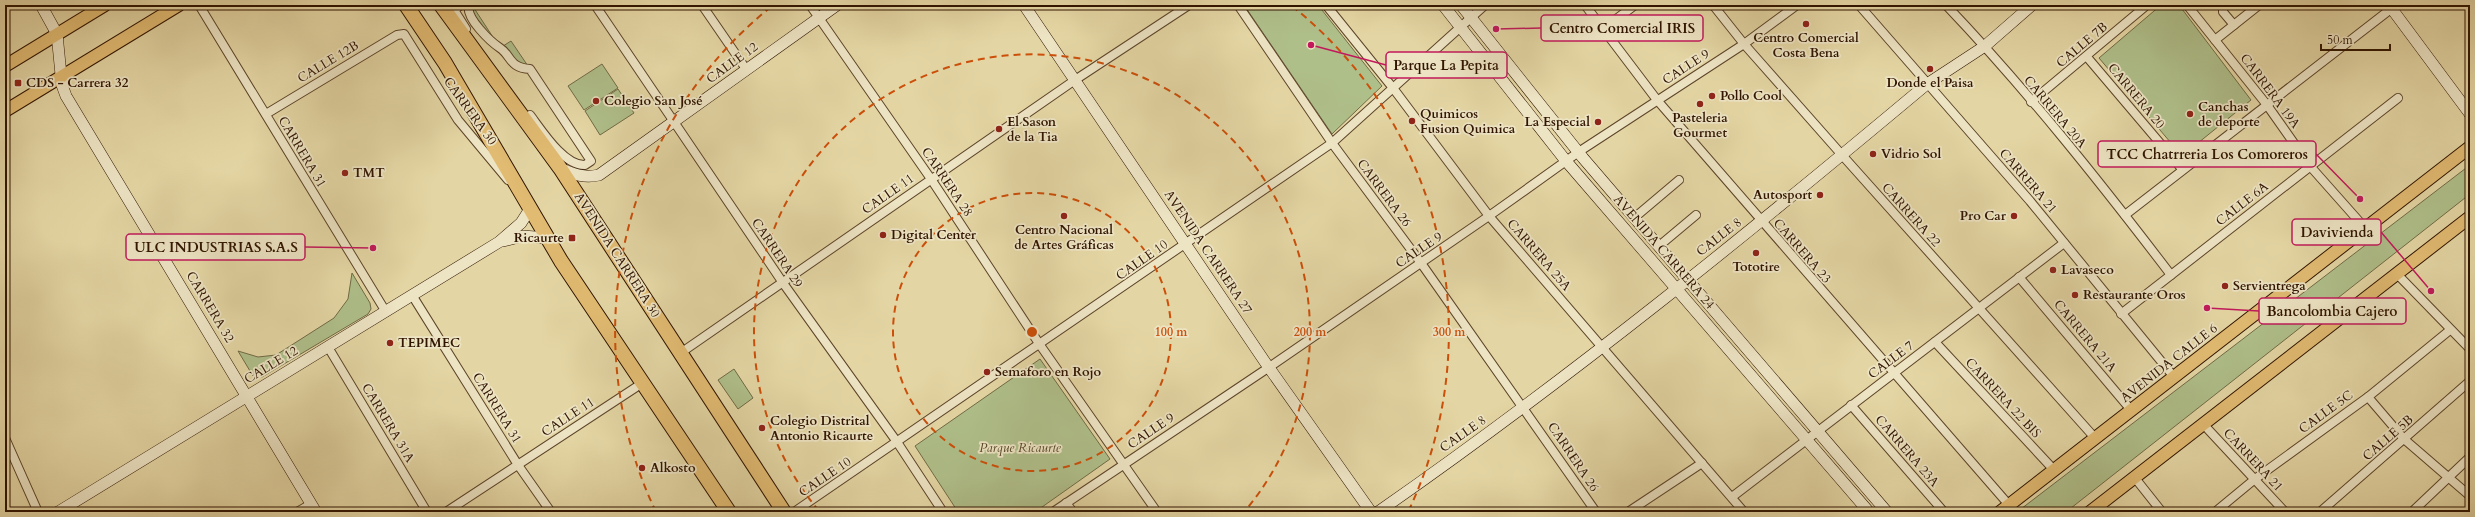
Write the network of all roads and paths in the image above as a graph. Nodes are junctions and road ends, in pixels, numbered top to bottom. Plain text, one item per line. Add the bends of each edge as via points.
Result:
1 (42, 5) edge
2 (104, 5) edge
3 (178, 5) edge
4 (199, 5) edge
5 (406, 5) edge
6 (441, 5) edge
7 (461, 5) edge
8 (469, 5) edge
9 (595, 5) edge
10 (702, 5) edge
11 (810, 5) edge
12 (837, 5) edge
13 (1024, 5) edge
14 (1189, 5) edge
15 (1238, 5) edge
16 (1326, 5) edge
17 (1444, 5) edge
18 (1461, 5) edge
19 (1485, 5) edge
20 (1585, 5) edge
21 (1634, 5) edge
22 (1713, 5) edge
23 (1797, 5) edge
24 (1859, 5) edge
25 (1946, 5) edge
26 (2032, 5) edge
27 (2147, 5) edge
28 (2187, 5) edge
29 (2223, 5) edge
30 (2259, 5) edge
31 (2392, 6) edge
32 (819, 18) junction
33 (1470, 18) junction
34 (2234, 25) junction
35 (1460, 27) junction
36 (1604, 30) junction
37 (57, 34) junction
38 (404, 34) joint
39 (2215, 40) junction
40 (1744, 44) junction
41 (1985, 46) junction
42 (2087, 57) junction
43 (5, 66) edge
44 (746, 69) junction
45 (61, 77) junction
46 (1075, 80) junction
47 (1927, 84) junction
48 (1393, 88) junction
49 (2398, 98) dead end
50 (1657, 100) junction
51 (2031, 102) junction
52 (2267, 105) junction
53 (5, 111) edge
54 (266, 114) junction
55 (2470, 114) edge
56 (675, 122) junction
57 (1332, 143) junction
58 (2470, 147) edge
59 (1578, 152) junction
60 (1842, 155) junction
61 (1566, 161) junction
62 (2310, 166) junction
63 (560, 168) junction
64 (2182, 169) junction
65 (931, 179) junction
66 (1680, 180) dead end
67 (526, 203) junction
68 (1696, 215) dead end
69 (2125, 215) junction
70 (1490, 216) junction
71 (2470, 217) edge
72 (1634, 218) junction
73 (1761, 222) junction
74 (2365, 228) junction
75 (547, 238) junction
76 (499, 242) junction
77 (2064, 243) junction
78 (1187, 244) junction
79 (1659, 246) junction
80 (1421, 263) junction
81 (2397, 274) junction
82 (2171, 275) junction
83 (2019, 277) junction
84 (1687, 279) junction
85 (783, 283) junction
86 (1677, 288) junction
87 (412, 296) junction
88 (1980, 307) junction
89 (386, 312) junction
90 (2121, 314) junction
91 (2450, 330) junction
92 (1935, 342) junction
93 (1040, 345) junction
94 (328, 347) junction
95 (1603, 348) junction
96 (2470, 350) edge
97 (682, 352) junction
98 (1269, 367) junction
99 (1893, 374) junction
100 (2174, 377) junction
101 (2470, 380) edge
102 (644, 382) junction
103 (247, 397) junction
104 (2368, 397) junction
105 (1851, 405) junction
106 (1525, 408) junction
107 (2131, 410) junction
108 (2204, 425) junction
109 (1817, 431) junction
110 (5, 438) edge
111 (2095, 438) junction
112 (2404, 439) junction
113 (1806, 440) junction
114 (897, 442) junction
115 (2470, 457) edge
116 (1125, 463) junction
117 (1702, 463) junction
118 (518, 465) junction
119 (2054, 470) junction
120 (2450, 477) junction
121 (2135, 478) junction
122 (2255, 479) junction
123 (2470, 496) edge
124 (1732, 497) junction
125 (1066, 503) junction
126 (314, 508) edge
127 (2004, 509) edge
128 (1881, 510) edge
129 (38, 512) edge
130 (58, 512) edge
131 (297, 512) edge
132 (428, 512) edge
133 (446, 512) edge
134 (551, 512) edge
135 (729, 512) edge
136 (784, 512) edge
137 (794, 512) edge
138 (943, 512) edge
139 (1052, 512) edge
140 (1073, 512) edge
141 (1157, 512) edge
142 (1372, 512) edge
143 (1378, 512) edge
144 (1596, 512) edge
145 (1628, 512) edge
146 (1744, 512) edge
147 (1869, 512) edge
148 (1944, 512) edge
149 (2090, 512) edge
150 (2162, 512) edge
151 (2215, 512) edge
152 (2285, 512) edge
153 (2320, 512) edge
154 (2412, 512) edge

1 - 37 street, CARRERA 32
2 - 37 main road
3 - 45 main road
4 - 54 street, CARRERA 31
5 - 67 highway via 445,63
6 - 63 highway, AVENIDA CARRERA 30
7 - 8 street via 454,10 509,90 555,147 576,165 585,165 591,161 530,69 517,66 500,48 490,43 470,15
9 - 56 street, CARRERA 29
10 - 44 street
11 - 32 street, CARRERA 28
12 - 32 street, CALLE 12
13 - 46 street, AVENIDA CARRERA 27
14 - 46 street, CALLE 11
15 - 57 street, CARRERA 26
16 - 48 street, CARRERA 25A
17 - 35 street, AVENIDA CARRERA 24
18 - 33 street, AVENIDA CARRERA 24
19 - 33 street, CALLE 10
20 - 36 street, CARRERA 23
21 - 36 street
22 - 40 street, CARRERA 22
23 - 40 street, CALLE 9
24 - 47 street, CARRERA 21
25 - 41 street, CARRERA 20A
26 - 41 street, CALLE 8
27 - 42 street, CALLE 7B
28 - 39 street, CARRERA 19A
29 - 34 street via 2223,12
30 - 34 street
31 - 52 street
31 - 55 street
32 - 44 street, CALLE 12
32 - 65 street, CARRERA 28
33 - 35 street, CALLE 10
33 - 59 street, AVENIDA CARRERA 24
34 - 39 street
35 - 48 street, CALLE 10
35 - 61 street, AVENIDA CARRERA 24
36 - 50 street, CARRERA 23
37 - 43 main road
37 - 45 street, CARRERA 32
38 - 54 street, CALLE 12B via 397,35
38 - 67 street, CARRERA 30 via 458,120
39 - 52 street, CARRERA 19A
40 - 50 street, CALLE 9
40 - 60 street, CARRERA 22
41 - 47 street, CALLE 8
41 - 51 street, CARRERA 20A
42 - 51 street, CALLE 7B
42 - 64 street, CARRERA 20
44 - 56 street, CALLE 12
45 - 53 main road
45 - 103 street, CARRERA 32 via 66,96
46 - 65 street, CALLE 11
46 - 78 street, AVENIDA CARRERA 27
47 - 60 street, CALLE 8
47 - 77 street, CARRERA 21
48 - 57 street, CALLE 10
48 - 70 street, CARRERA 25A
49 - 62 street, CALLE 6A
50 - 59 street, CALLE 9
50 - 73 street, CARRERA 23
51 - 69 street, CARRERA 20A
52 - 62 street, CARRERA 19A
52 - 64 street
54 - 89 street, CARRERA 31
56 - 63 street, CALLE 12 via 600,175 579,176
56 - 85 street, CARRERA 29
57 - 78 street, CALLE 10
57 - 80 street, CARRERA 26
58 - 74 main road, AVENIDA CALLE 6
59 - 61 street, CALLE 9
59 - 72 street, AVENIDA CARRERA 24
60 - 73 street, CALLE 8
60 - 88 street, CARRERA 22
61 - 70 street, CALLE 9
61 - 86 street, AVENIDA CARRERA 24
62 - 74 street, CARRERA 19A
62 - 82 street, CALLE 6A
63 - 97 highway, AVENIDA CARRERA 30
64 - 69 street
65 - 85 street, CALLE 11
65 - 93 street, CARRERA 28
66 - 72 street
67 - 75 highway
67 - 76 street, CALLE 12 via 521,223
68 - 79 street
69 - 82 street, CARRERA 20A
70 - 80 street, CALLE 9
70 - 95 street, CARRERA 25A
71 - 81 main road
72 - 79 street, AVENIDA CARRERA 24
73 - 84 street, CALLE 8
73 - 99 street, CARRERA 23
74 - 100 main road, AVENIDA CALLE 6
75 - 76 street, CALLE 12 via 523,236
75 - 102 highway
76 - 87 street, CALLE 12
77 - 83 street, CALLE 7
77 - 90 street, CARRERA 21
78 - 93 street, CALLE 10
78 - 98 street, AVENIDA CARRERA 27
79 - 84 street, AVENIDA CARRERA 24
80 - 98 street, CALLE 9
80 - 106 street, CARRERA 26
81 - 91 street
81 - 108 main road
82 - 90 street, CALLE 6A
83 - 88 street, CALLE 7
83 - 107 street, CARRERA 21A
84 - 86 street, CALLE 8
84 - 109 street, AVENIDA CARRERA 24
85 - 97 street, CALLE 11
85 - 114 street, CARRERA 29
86 - 95 street, CALLE 8
86 - 113 street, AVENIDA CARRERA 24
87 - 89 street, CALLE 12
87 - 118 street, CARRERA 31
88 - 92 street, CALLE 7
88 - 111 street, CARRERA 22
89 - 94 street, CALLE 12
90 - 100 street, CARRERA 21
91 - 96 street
91 - 104 street, CALLE 5C
92 - 99 street, CALLE 7
92 - 119 street, CARRERA 22 BIS
93 - 114 street, CALLE 10
93 - 116 street, CARRERA 28
94 - 103 street, CALLE 12
94 - 132 street, CARRERA 31A
95 - 106 street, CALLE 8
95 - 117 street, CARRERA 25A
97 - 136 highway, AVENIDA CARRERA 30
98 - 116 street, CALLE 9
98 - 142 street, AVENIDA CARRERA 27
99 - 105 street, CALLE 7
99 - 127 street, CARRERA 23
100 - 107 main road, AVENIDA CALLE 6
101 - 112 street, CALLE 5B
102 - 118 street, CALLE 11
102 - 135 highway
103 - 126 street, CARRERA 32
103 - 130 street, CALLE 12
104 - 112 street
104 - 122 street, CALLE 5C
105 - 109 street, CALLE 7
105 - 148 street, CARRERA 23A
106 - 143 street, CALLE 8
106 - 144 street, CARRERA 26
107 - 111 main road, AVENIDA CALLE 6
108 - 121 main road
108 - 122 street, CARRERA 21
109 - 113 street, CALLE 7
109 - 128 street, AVENIDA CARRERA 24
110 - 129 street
111 - 119 main road, AVENIDA CALLE 6
112 - 120 street
112 - 153 street, CALLE 5B
113 - 124 street, CALLE 7
113 - 147 street, AVENIDA CARRERA 24
114 - 137 street, CALLE 10
114 - 138 street, CARRERA 29
115 - 120 street
116 - 125 street, CALLE 9
116 - 141 street, CARRERA 28
117 - 124 street, CARRERA 25A
117 - 145 street
118 - 133 street, CALLE 11
118 - 134 street, CARRERA 31
119 - 127 main road, AVENIDA CALLE 6
120 - 123 street
120 - 154 street
121 - 149 main road
121 - 150 street
122 - 151 street, CALLE 5C
122 - 152 street, CARRERA 21
124 - 146 street, CARRERA 25A
125 - 139 street, CALLE 9
125 - 140 street
126 - 131 street

